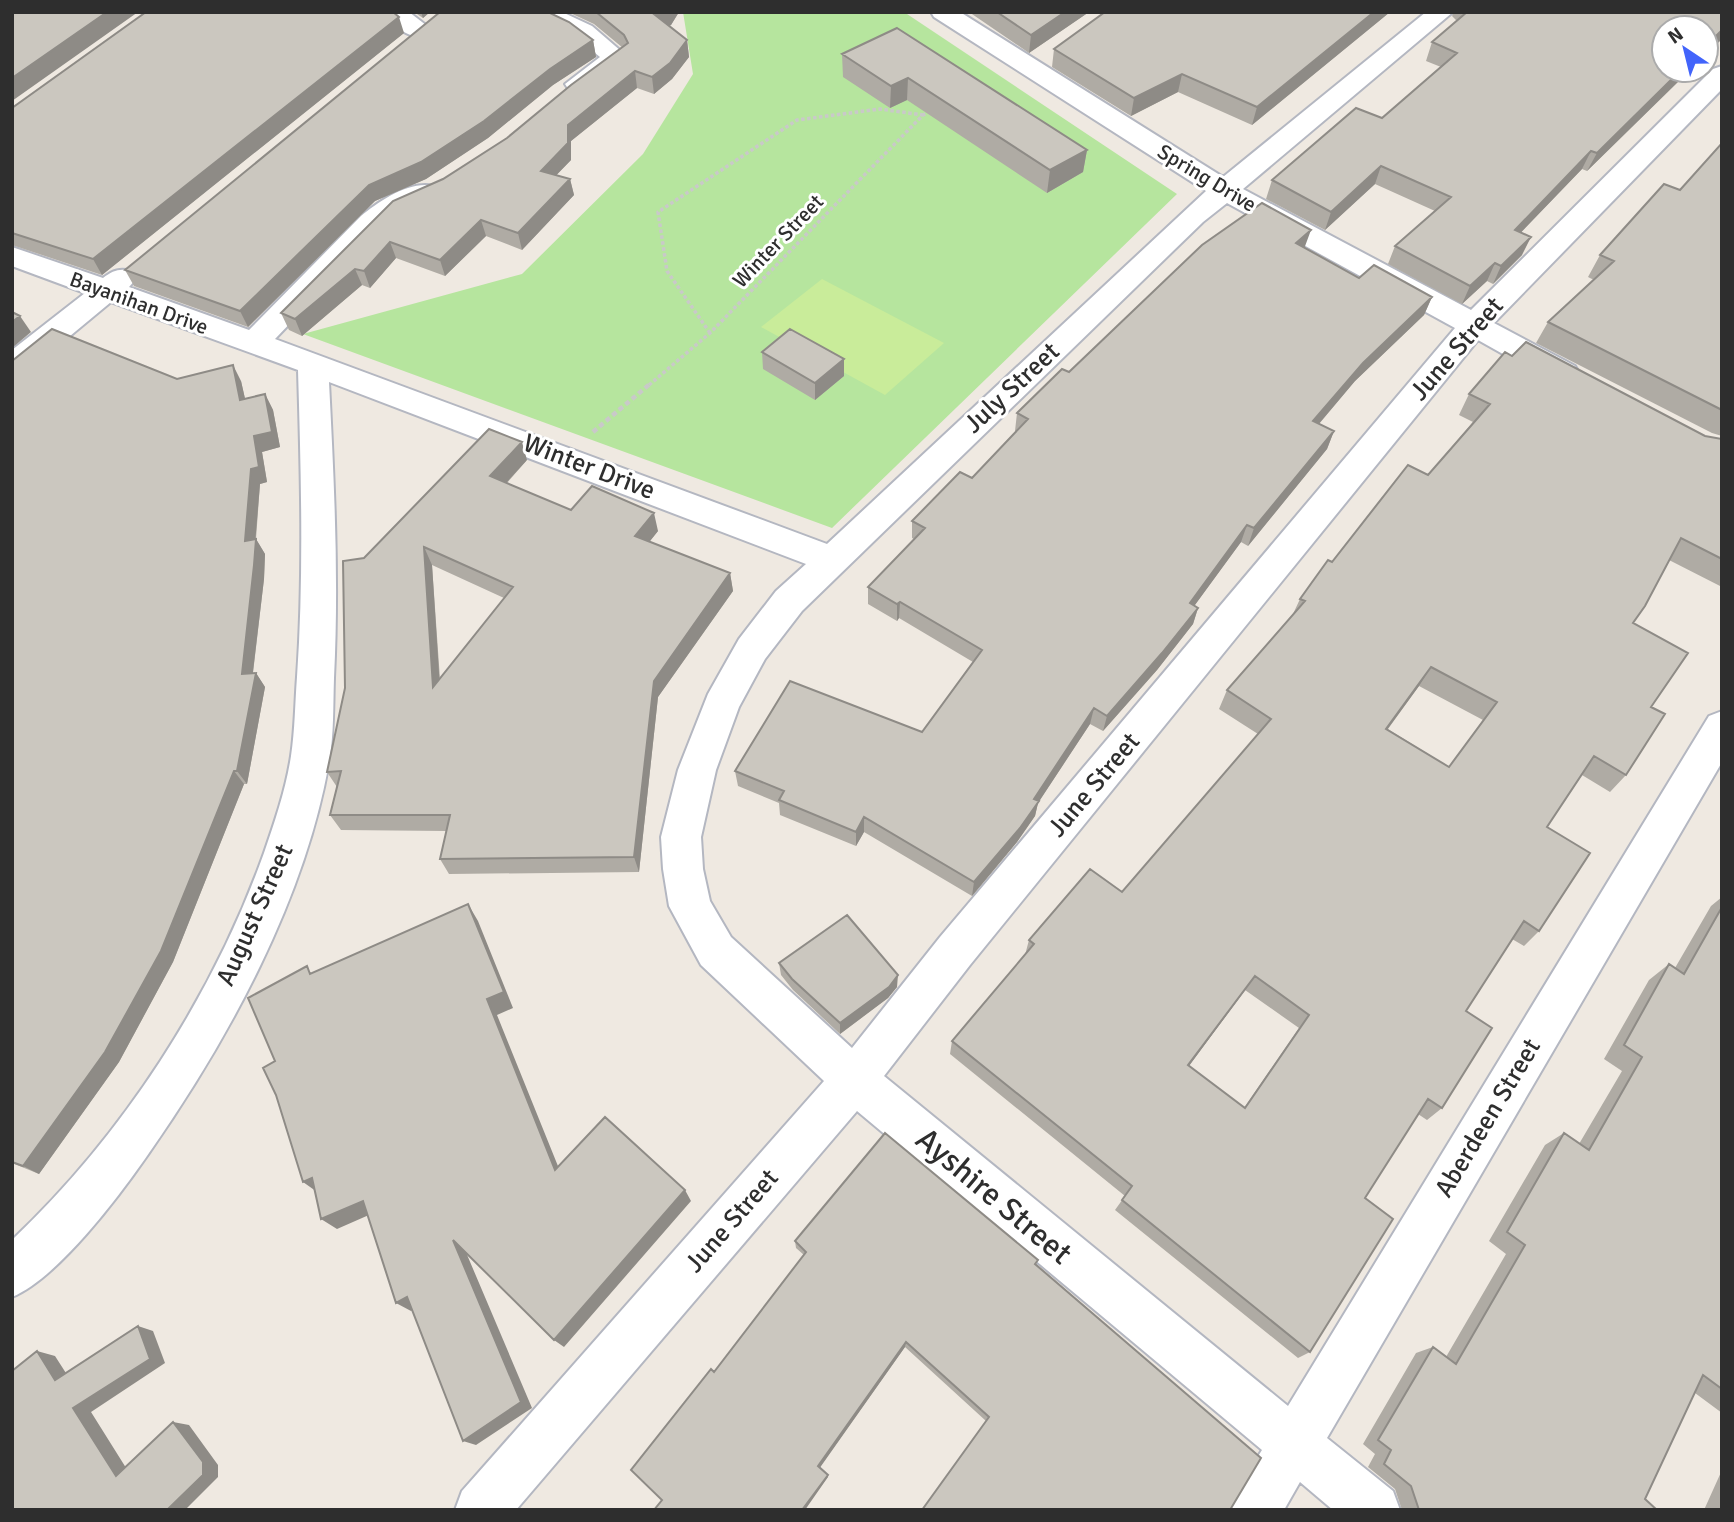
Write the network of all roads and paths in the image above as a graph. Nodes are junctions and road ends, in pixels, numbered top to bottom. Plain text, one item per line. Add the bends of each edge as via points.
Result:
1 (392, 12) edge
2 (541, 12) edge
3 (943, 12) edge
4 (1441, 12) edge
5 (402, 50) edge
6 (1722, 74) edge
7 (554, 102) edge
8 (935, 110) edge
9 (923, 115) junction
10 (446, 181) edge
11 (1223, 189) junction
12 (12, 256) edge
13 (137, 265) edge
14 (106, 291) junction
15 (1474, 326) junction
16 (710, 333) junction
17 (260, 347) junction
18 (313, 364) junction
19 (12, 367) edge
20 (1594, 389) edge
21 (563, 458) junction
22 (831, 559) junction
23 (1722, 727) edge
24 (681, 836) joint
25 (854, 1080) junction
26 (12, 1273) edge
27 (1294, 1444) junction
28 (481, 1510) edge
29 (1255, 1510) edge
30 (1374, 1510) edge

1 - 5 street via 432,26
2 - 7 street via 583,31 616,58
3 - 11 street, Spring Drive via 1039,61
4 - 11 street, July Street
6 - 15 street, June Street
8 - 9 path, Winter Street
9 - 16 path, Winter Street
9 - 16 path via 880,109 797,120 658,212 667,271
10 - 17 street via 387,209
11 - 15 street, Spring Drive
11 - 22 street, July Street
12 - 14 street, Bayanihan Drive
13 - 14 street
14 - 17 street, Bayanihan Drive
14 - 19 street
15 - 20 street, Spring Drive
15 - 25 street, June Street
16 - 21 path, Winter Street
17 - 18 street, Winter Drive
18 - 21 street, Winter Drive
18 - 26 street, August Street via 319,638 310,763 283,861 243,952 149,1114 82,1203
21 - 22 street, Winter Drive
22 - 24 street, July Street via 789,601 752,649 720,705 697,769
23 - 27 street, Aberdeen Street
24 - 25 street, Ayshire Street via 690,906 716,951
25 - 27 street, Ayshire Street
25 - 28 street, June Street
27 - 29 street, Aberdeen Street
27 - 30 street, Ayshire Street

